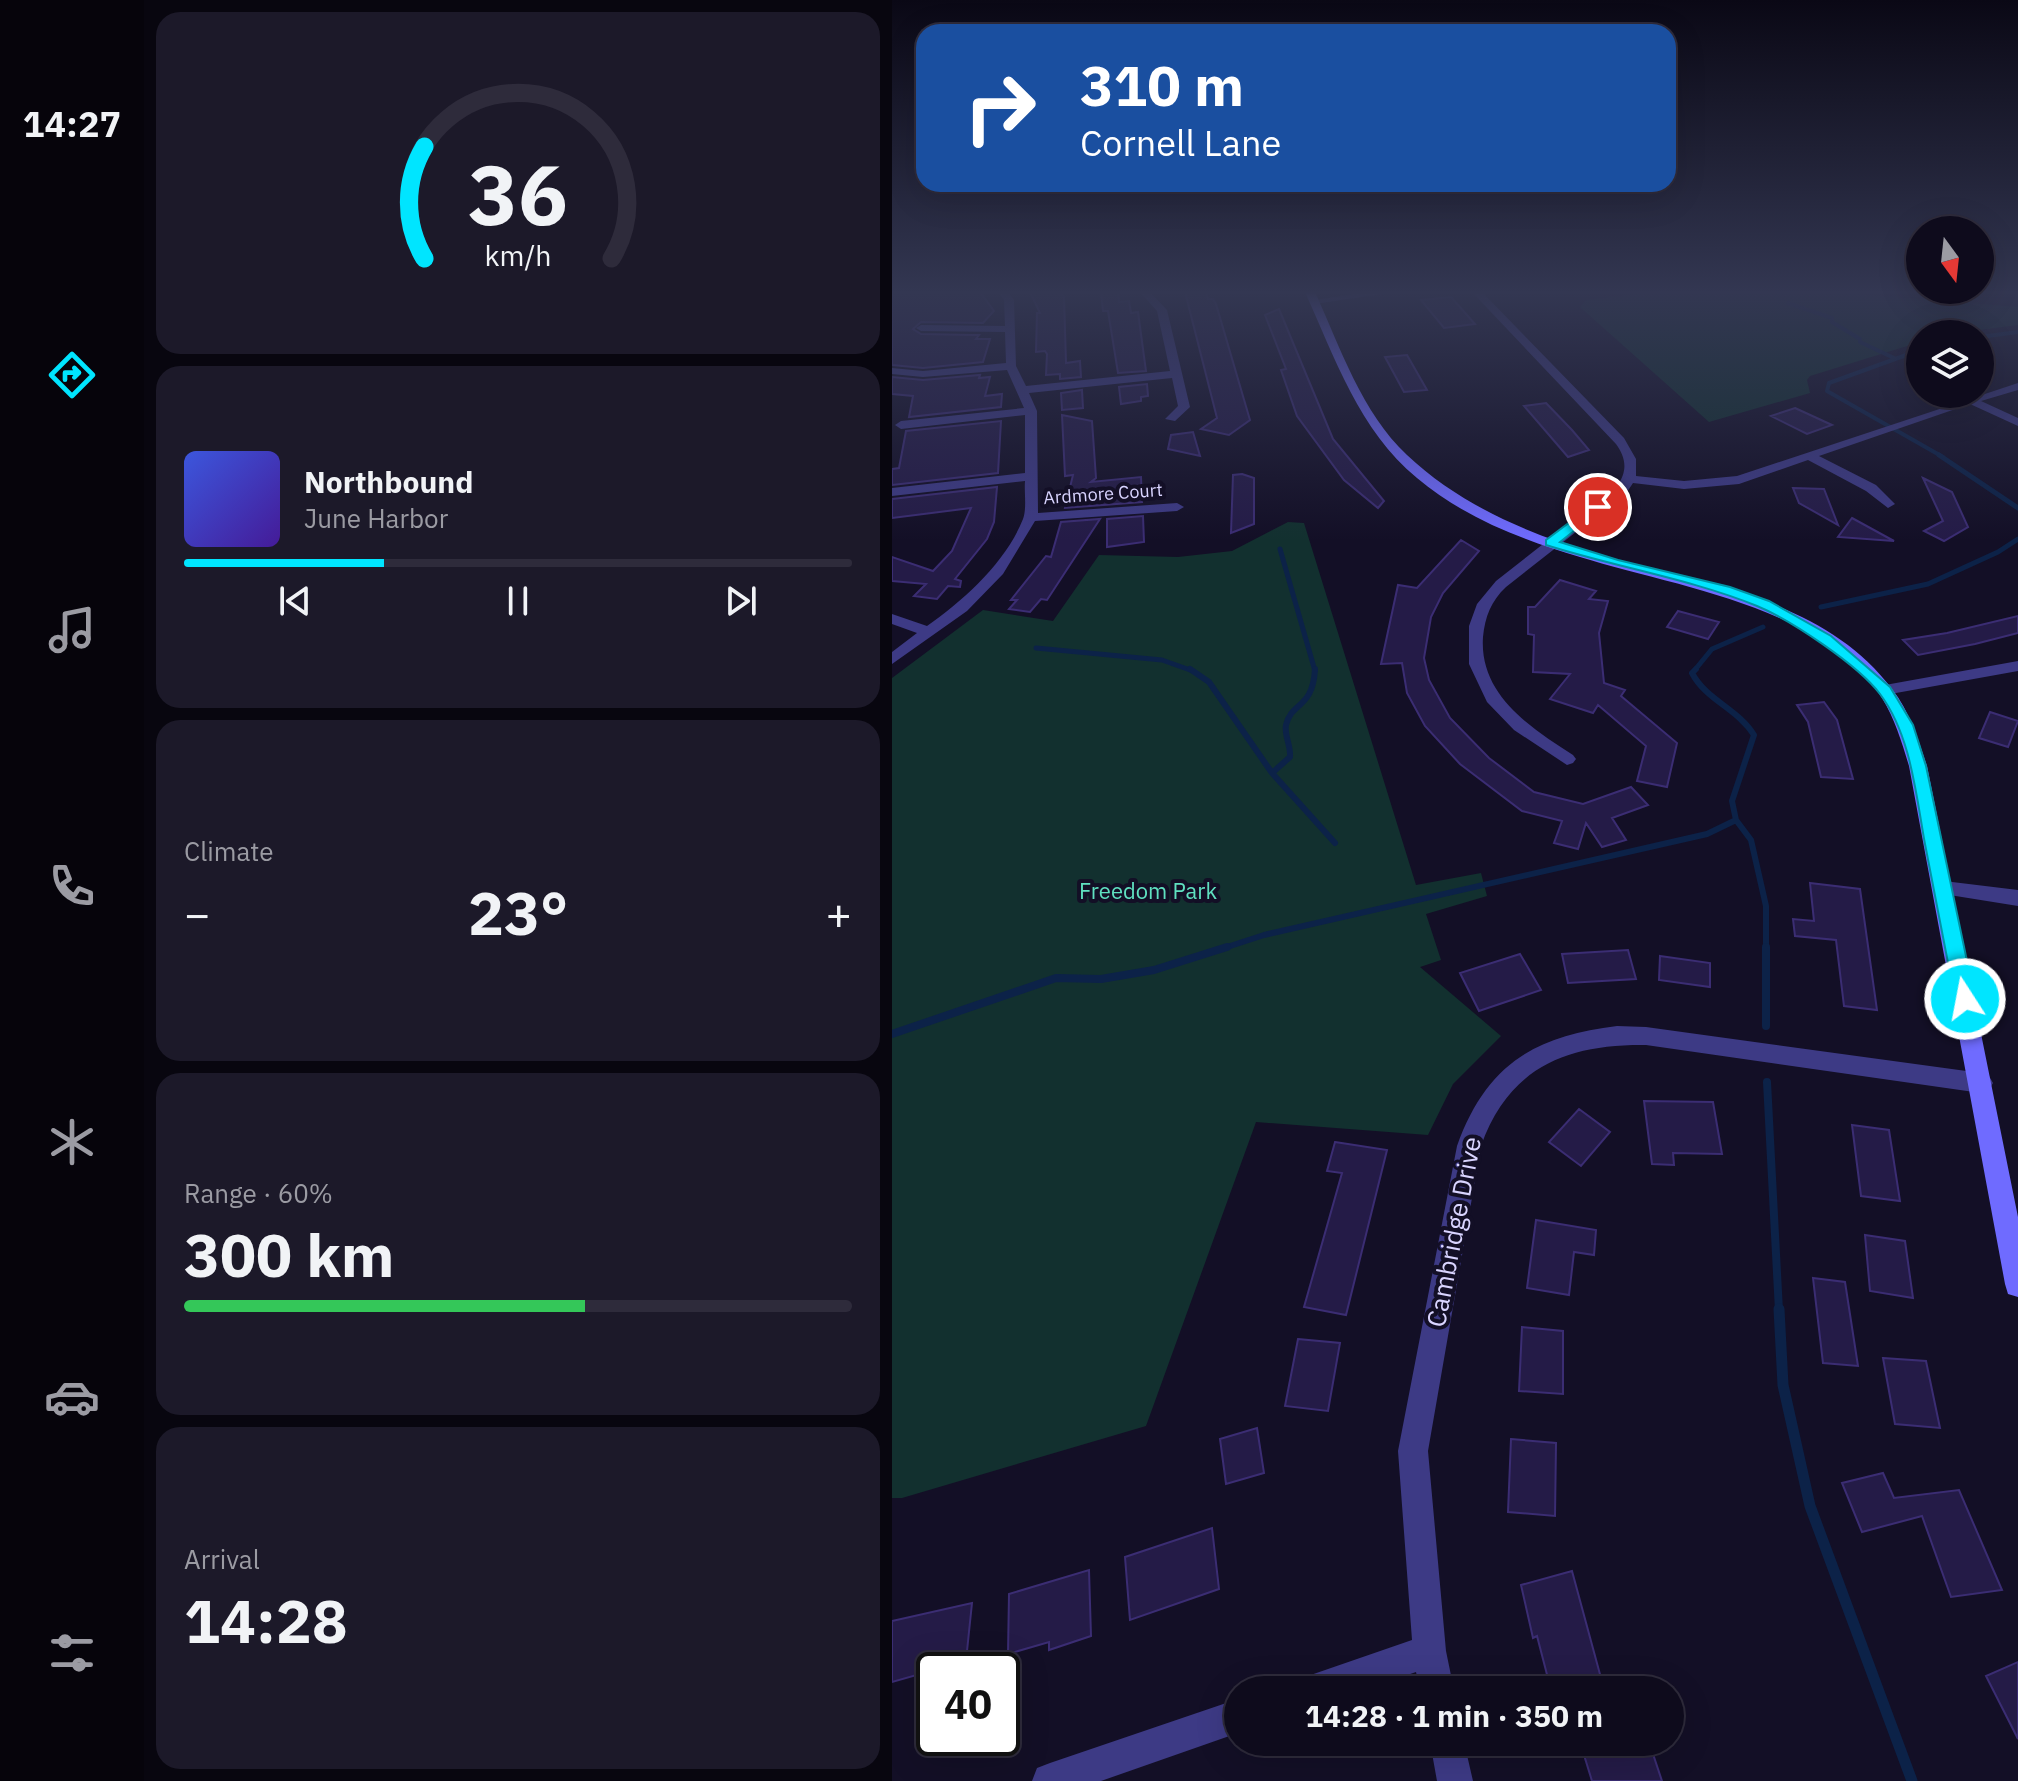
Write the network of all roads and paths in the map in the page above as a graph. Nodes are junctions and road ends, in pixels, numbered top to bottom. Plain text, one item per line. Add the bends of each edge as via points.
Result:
1 (1016, 375) edge
2 (1166, 375) edge
3 (1177, 375) edge
4 (1350, 375) edge
5 (1557, 375) edge
6 (2018, 386) edge
7 (1024, 390) junction
8 (1994, 393) edge
9 (1948, 408) edge
10 (1988, 408) edge
11 (1031, 411) junction
12 (1171, 419) dead end
13 (2018, 422) edge
14 (901, 425) dead end
15 (1811, 457) junction
16 (1033, 476) junction
17 (1631, 479) junction
18 (892, 492) edge
19 (1888, 504) dead end
20 (1177, 507) dead end
21 (1031, 517) junction
22 (1551, 543) junction
23 (892, 619) edge
24 (930, 633) junction
25 (892, 659) edge
26 (2018, 666) edge
27 (1885, 690) junction
28 (1567, 759) dead end
29 (1944, 888) junction
30 (2018, 898) edge
31 (1981, 1083) junction
32 (2018, 1284) edge
33 (1429, 1651) junction
34 (1355, 1676) edge
35 (1434, 1676) edge
36 (1224, 1721) edge
37 (1450, 1756) edge
38 (1050, 1781) edge
39 (1455, 1781) edge

1 - 7 street
2 - 7 street
3 - 12 street via 1184,407
4 - 22 street via 1372,420 1401,458 1463,503
5 - 17 street via 1620,441 1632,461
6 - 8 street
7 - 11 street
9 - 15 street
10 - 13 street
11 - 14 street
11 - 16 street
15 - 17 street via 1714,484
15 - 19 street via 1871,488
16 - 18 street
16 - 21 street
17 - 22 street
20 - 21 street, Ardmore Court
21 - 24 street via 998,571
22 - 27 street via 1765,604 1826,639
22 - 28 street via 1488,599 1476,625 1475,663 1503,711
23 - 24 street
24 - 25 street
26 - 27 street
27 - 29 street via 1906,725
29 - 30 street
29 - 31 street
31 - 32 street
31 - 33 street, Cambridge Drive via 1615,1035 1557,1046 1500,1085 1472,1132 1413,1451
33 - 34 street
33 - 35 street, Cambridge Drive
36 - 38 street
37 - 39 street

